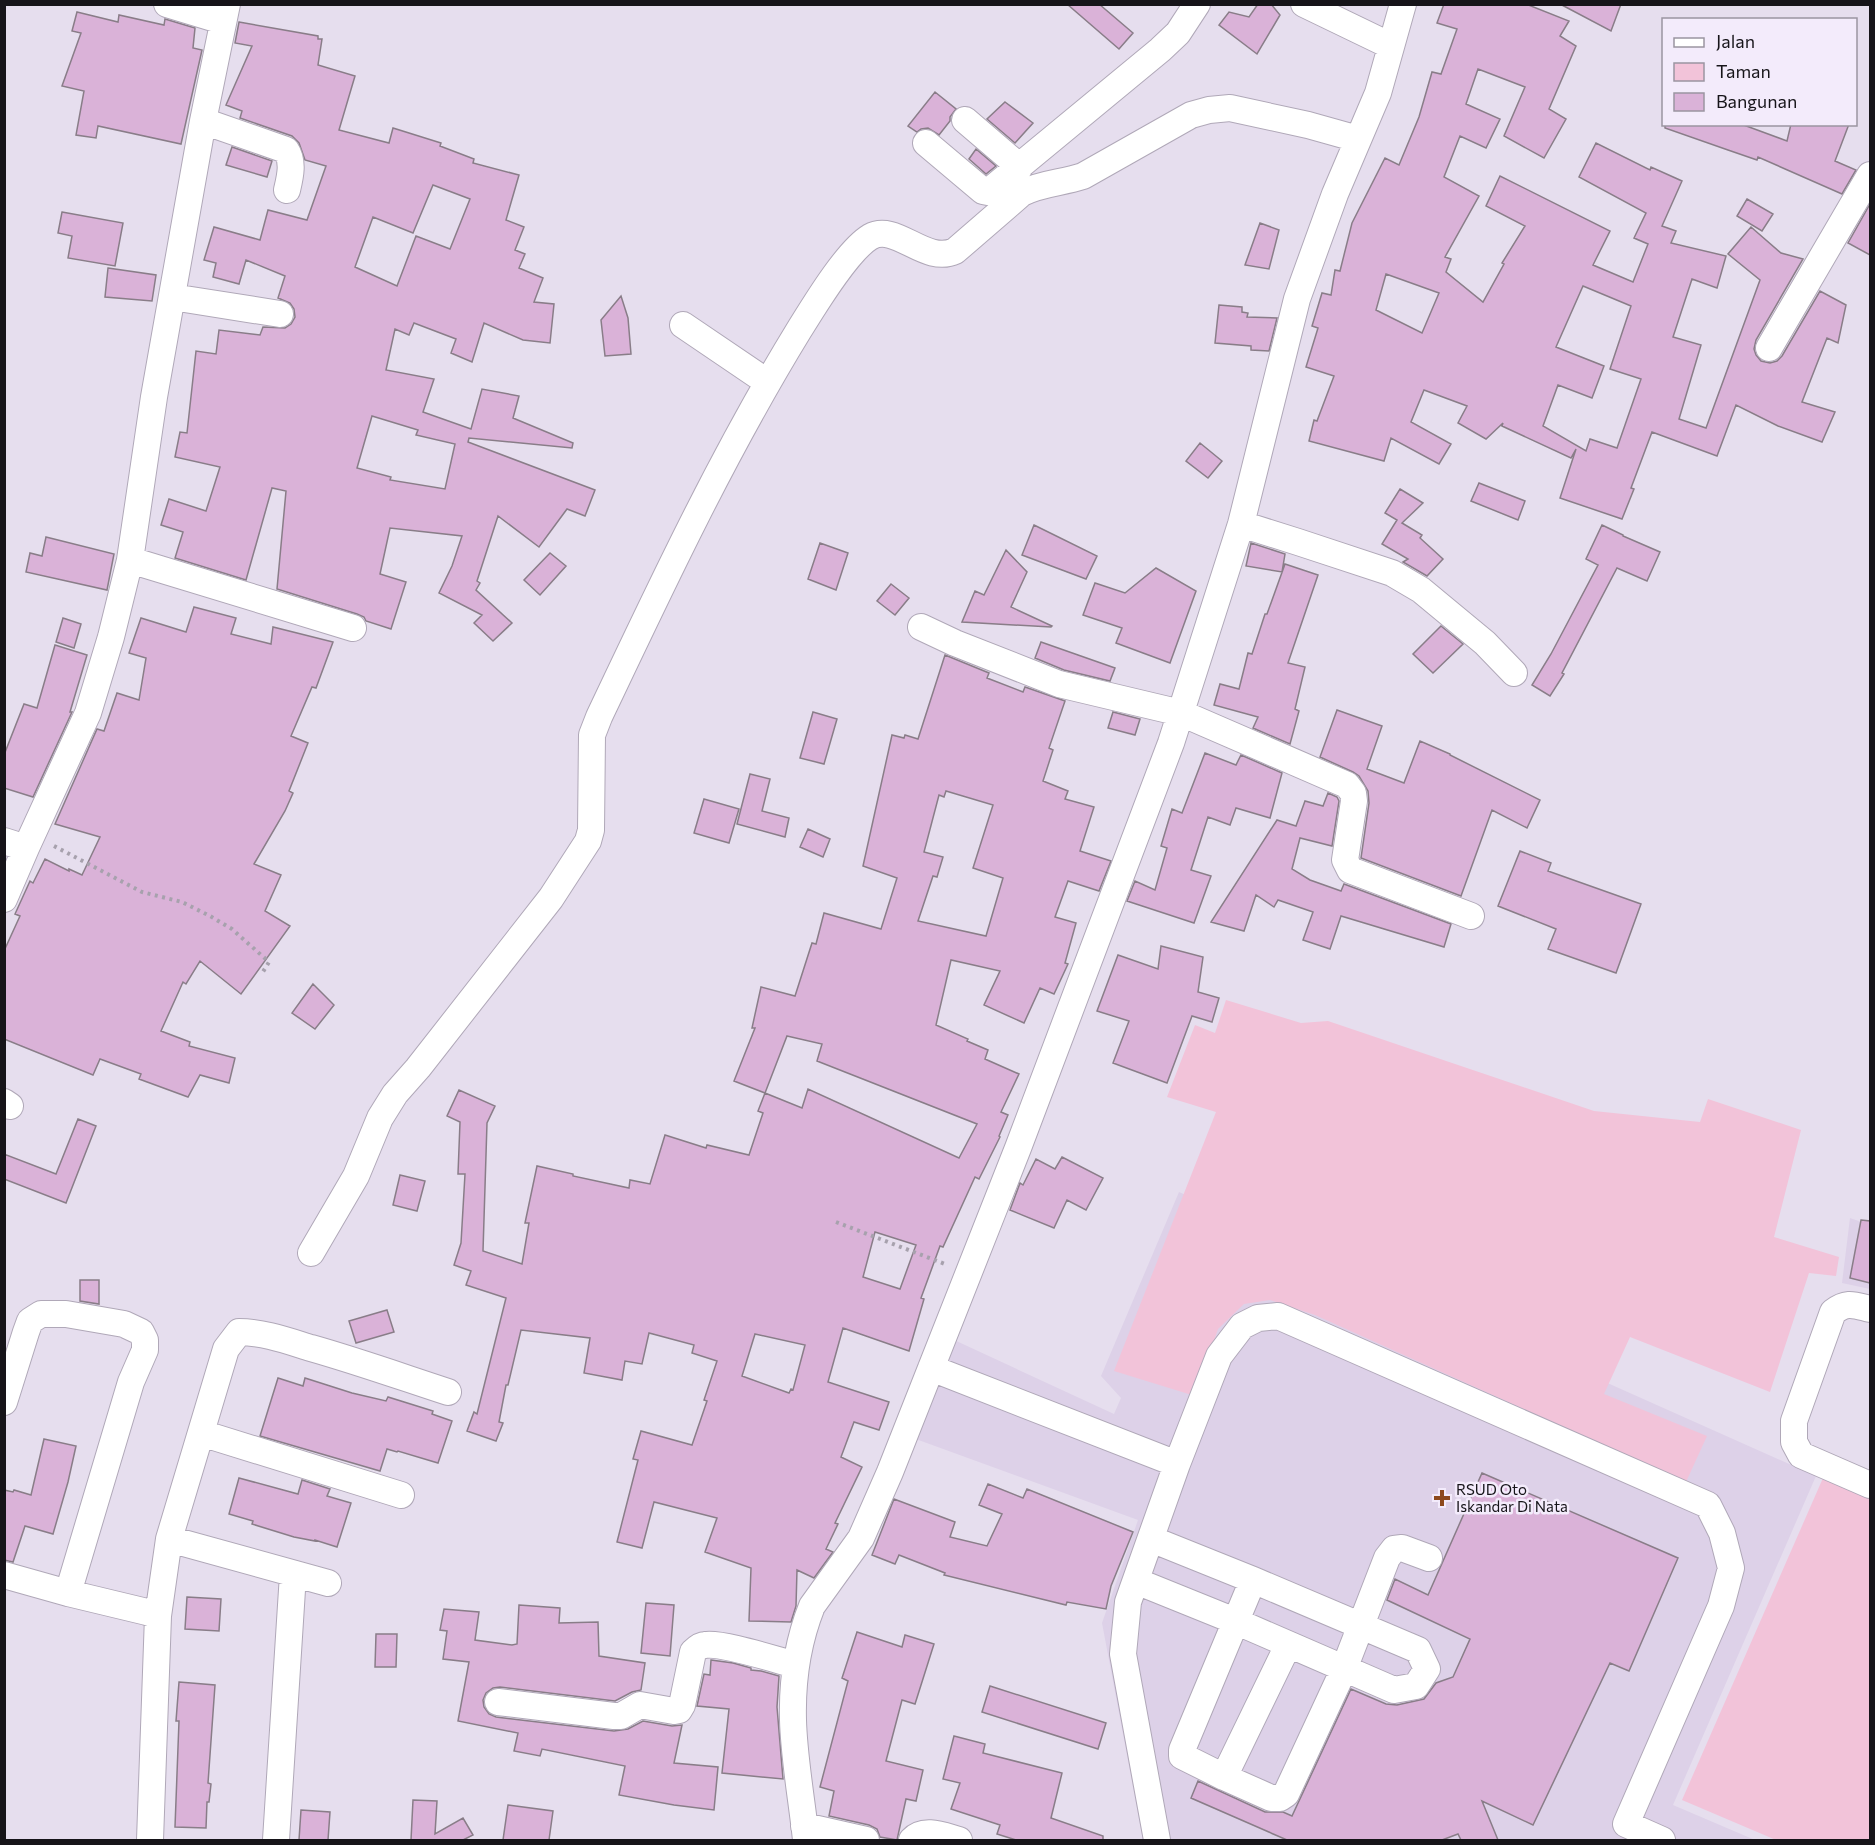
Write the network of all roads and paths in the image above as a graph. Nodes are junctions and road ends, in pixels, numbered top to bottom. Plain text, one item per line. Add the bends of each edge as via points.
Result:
1 (167, 4) edge
2 (1197, 4) edge
3 (1304, 4) edge
4 (1403, 4) edge
5 (225, 13) edge
6 (1391, 46) junction
7 (965, 120) dead end
8 (203, 121) junction
9 (1358, 139) junction
10 (926, 143) dead end
11 (1020, 167) junction
12 (1870, 175) edge
13 (287, 190) dead end
14 (172, 297) junction
15 (280, 314) dead end
16 (683, 325) dead end
17 (1769, 348) dead end
18 (767, 382) junction
19 (1241, 524) junction
20 (130, 560) junction
21 (921, 627) dead end
22 (353, 628) dead end
23 (1514, 673) dead end
24 (1181, 713) junction
25 (21, 841) edge
26 (4, 899) edge
27 (1471, 916) dead end
28 (261, 975) dead end
29 (836, 1222) dead end
30 (311, 1253) dead end
31 (968, 1273) junction
32 (1870, 1309) edge
33 (931, 1368) junction
34 (448, 1392) dead end
35 (4, 1402) edge
36 (201, 1433) junction
37 (1177, 1464) junction
38 (1870, 1485) edge
39 (401, 1496) dead end
40 (169, 1539) junction
41 (1151, 1539) junction
42 (1428, 1558) dead end
43 (293, 1574) junction
44 (4, 1575) edge
45 (1253, 1580) junction
46 (1136, 1581) junction
47 (328, 1583) dead end
48 (68, 1593) junction
49 (158, 1616) junction
50 (1235, 1621) junction
51 (1361, 1625) junction
52 (1288, 1645) junction
53 (796, 1665) junction
54 (1344, 1669) junction
55 (498, 1702) dead end
56 (1224, 1777) junction
57 (1622, 1832) edge
58 (805, 1833) edge
59 (150, 1840) edge
60 (276, 1840) edge
61 (866, 1840) edge
62 (912, 1840) edge
63 (959, 1840) edge
64 (1157, 1840) edge
65 (1662, 1840) edge

1 - 5 street
2 - 11 street via 1178,33 1160,50
3 - 6 street
4 - 6 street
5 - 8 street
6 - 9 street via 1378,93
7 - 11 street
8 - 13 street via 286,150 291,168
8 - 14 street
9 - 18 street via 1230,108 1209,110 1191,116 1083,176 1022,193 955,251 945,255 877,234 857,246 815,303
9 - 19 street via 1297,299
10 - 11 street via 985,192
12 - 17 street
14 - 15 street
14 - 20 street
16 - 18 street
18 - 30 street via 689,528 598,717 592,735 588,841 551,898 395,1094 356,1176
19 - 23 street via 1392,573 1421,590
19 - 24 street
20 - 22 street
20 - 25 street via 88,713
21 - 24 street via 1059,684
24 - 27 street via 1347,784 1353,793 1345,860 1350,870
24 - 31 street
25 - 26 street
25 - 28 path via 210,916 269,962
29 - 31 path
31 - 33 street
32 - 38 street via 1849,1304 1833,1312 1794,1421 1794,1442 1801,1455
33 - 37 street
33 - 53 street via 861,1538 812,1606
34 - 36 street via 300,1344 239,1332 226,1349
35 - 48 street via 30,1321 41,1314 124,1324 141,1332 145,1340
36 - 39 street
36 - 40 street
37 - 41 street
37 - 57 street via 1219,1356 1242,1326 1258,1318 1278,1316 1708,1505 1722,1533 1731,1568 1721,1606
40 - 43 street
40 - 49 street
41 - 45 street
41 - 46 street
42 - 51 street via 1402,1548 1394,1549
43 - 47 street
43 - 60 street
44 - 48 street
45 - 50 street
45 - 51 street
46 - 50 street
46 - 64 street via 1128,1602 1123,1654
48 - 49 street
49 - 59 street
50 - 52 street
50 - 56 street via 1181,1753
51 - 54 street
51 - 54 street via 1418,1650 1427,1669 1416,1686 1394,1689
52 - 54 street
52 - 56 street
53 - 55 street via 705,1644 693,1652 679,1710 640,1705 614,1716
53 - 58 street via 793,1719
54 - 56 street via 1286,1794 1271,1798
57 - 65 street
58 - 61 street
62 - 63 street via 926,1833

